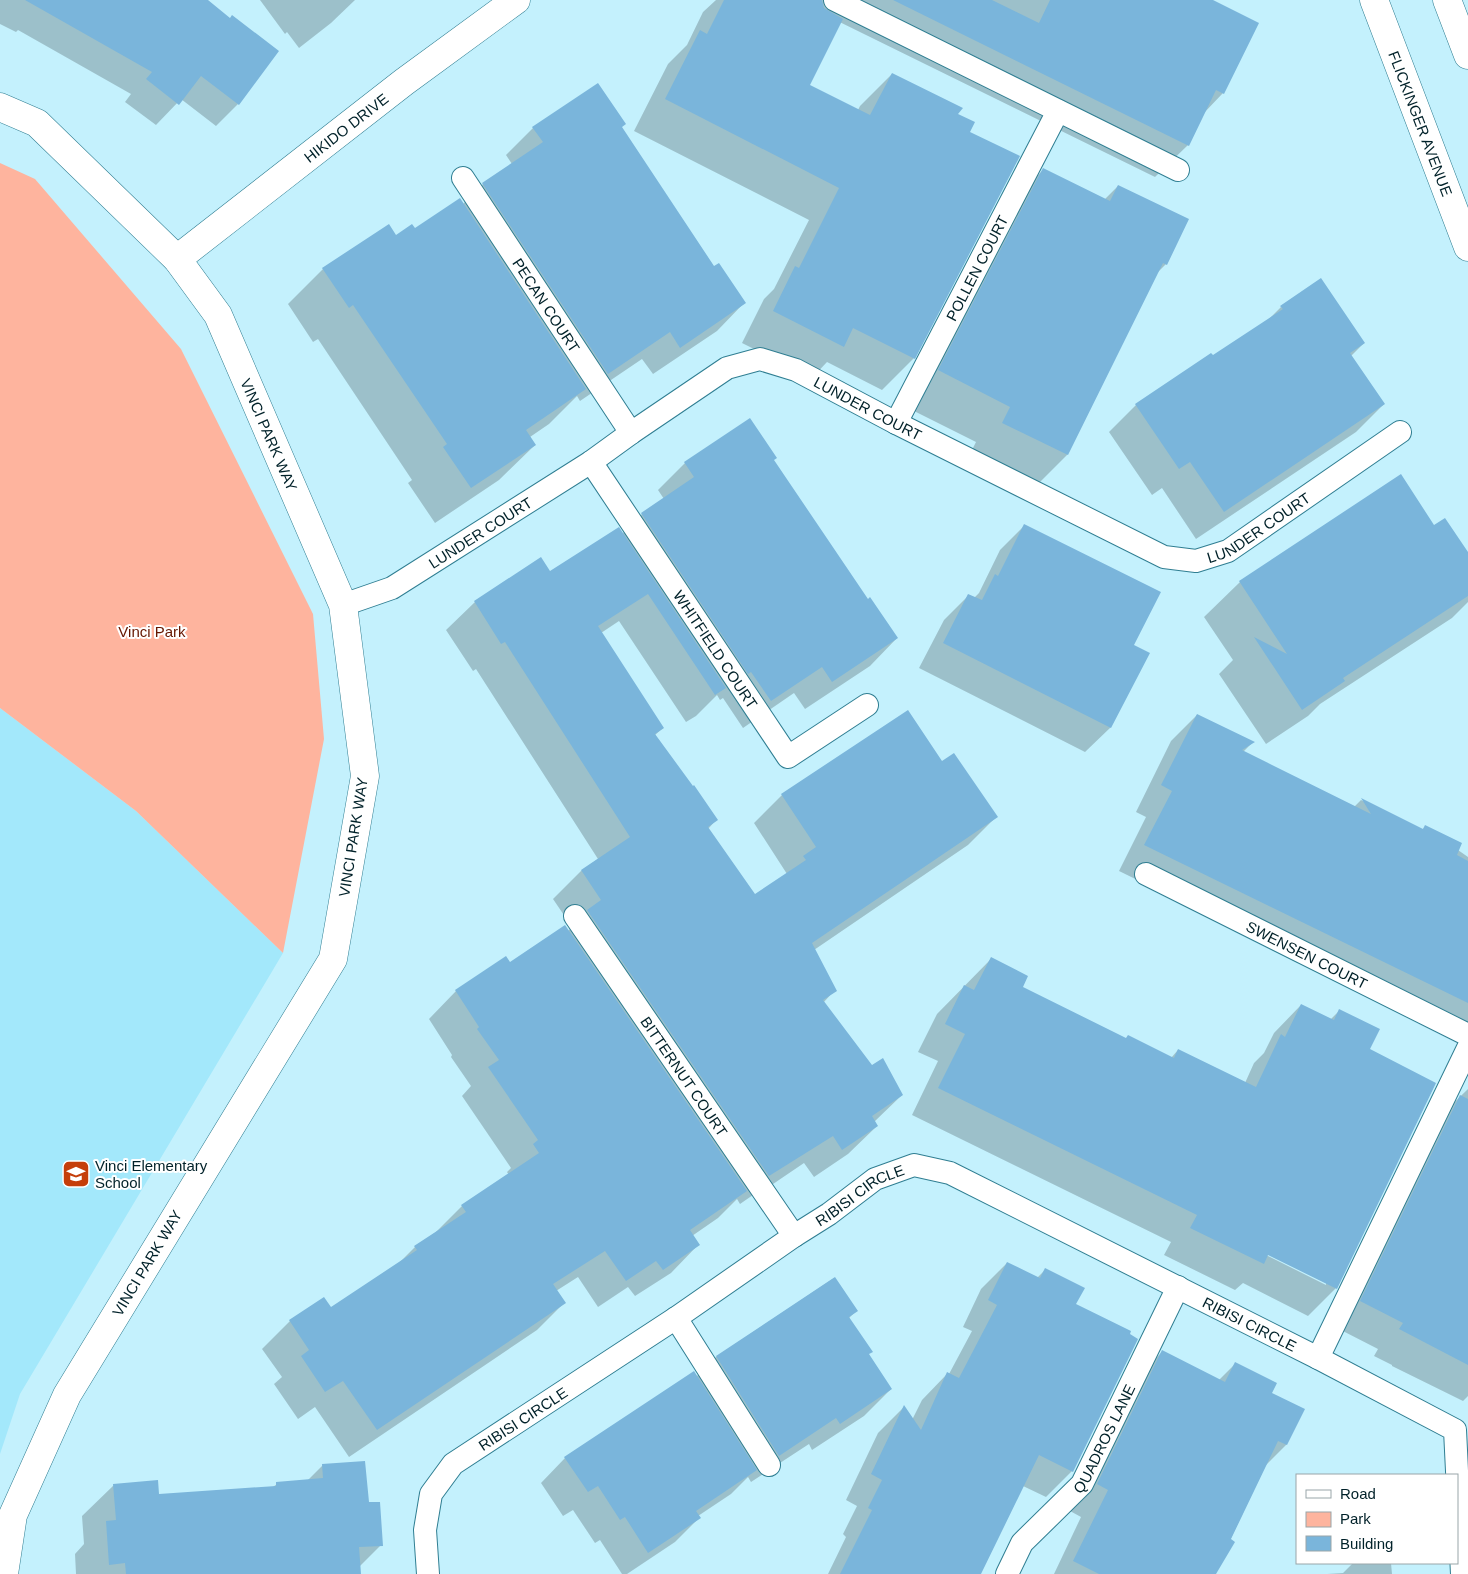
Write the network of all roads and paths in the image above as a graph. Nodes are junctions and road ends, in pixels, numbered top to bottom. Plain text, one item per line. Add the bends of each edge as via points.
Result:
1 (516, 0) edge
2 (835, 0) edge
3 (1374, 0) edge
4 (1447, 0) edge
5 (1468, 56) edge
6 (0, 107) edge
7 (1058, 111) junction
8 (1178, 170) dead end
9 (463, 178) dead end
10 (1468, 247) edge
11 (177, 259) junction
12 (896, 423) junction
13 (1400, 432) dead end
14 (631, 433) junction
15 (591, 462) junction
16 (343, 605) junction
17 (867, 705) dead end
18 (1146, 874) dead end
19 (574, 916) dead end
20 (1468, 1035) edge
21 (1468, 1048) edge
22 (794, 1236) junction
23 (1178, 1287) junction
24 (676, 1318) junction
25 (1318, 1358) junction
26 (1462, 1432) edge
27 (769, 1465) dead end
28 (4, 1574) edge
29 (428, 1574) edge
30 (1007, 1574) edge
31 (1462, 1574) edge

1 - 11 street, HIKIDO DRIVE via 404,82
2 - 7 lane
3 - 10 street, FLICKINGER AVENUE
4 - 5 street
6 - 11 street, VINCI PARK WAY via 37,122
7 - 8 lane
7 - 12 lane, POLLEN COURT
9 - 14 lane, PECAN COURT
11 - 16 street, VINCI PARK WAY via 218,315
12 - 13 lane, LUNDER COURT via 1164,557 1196,561 1228,551
12 - 14 lane, LUNDER COURT via 796,370 760,359 727,368
14 - 15 lane, LUNDER COURT
15 - 16 lane, LUNDER COURT via 392,588
15 - 17 lane, WHITFIELD COURT via 788,757
16 - 28 street, VINCI PARK WAY via 365,776 333,959 67,1395 12,1515
18 - 20 lane, SWENSEN COURT
19 - 22 lane, BITTERNUT COURT
21 - 25 lane
22 - 23 lane, RIBISI CIRCLE via 875,1179 914,1165 950,1173
22 - 24 lane, RIBISI CIRCLE
23 - 25 lane, RIBISI CIRCLE
23 - 30 lane, QUADROS LANE via 1082,1484 1022,1543
24 - 27 lane
24 - 29 lane, RIBISI CIRCLE via 453,1464 431,1494 425,1530
25 - 26 lane, RIBISI CIRCLE
26 - 31 lane, RIBISI CIRCLE

